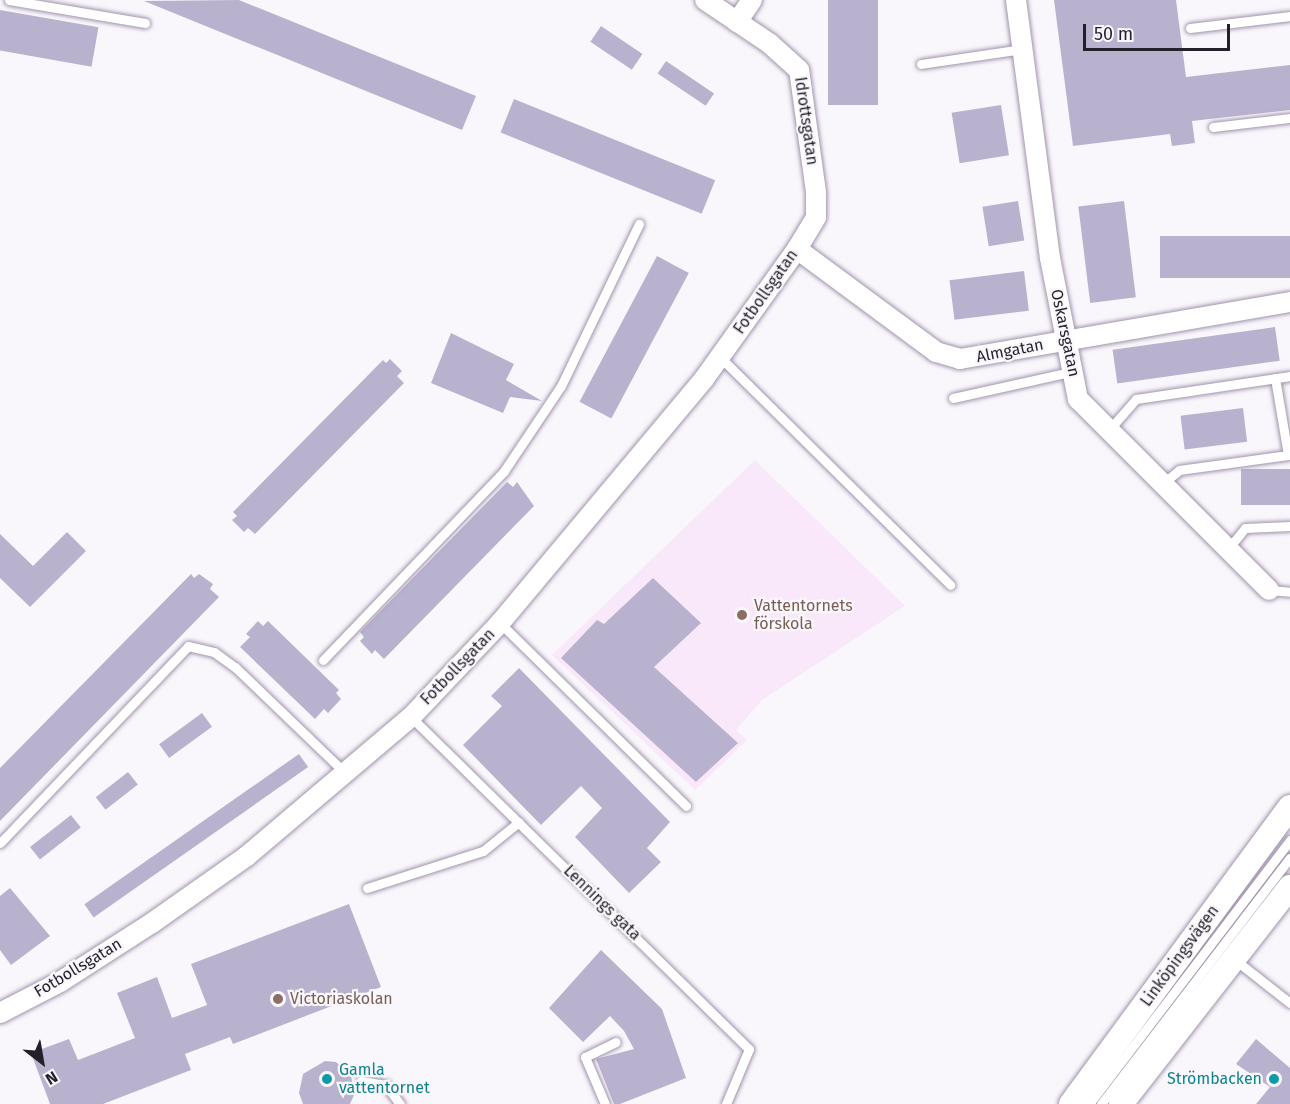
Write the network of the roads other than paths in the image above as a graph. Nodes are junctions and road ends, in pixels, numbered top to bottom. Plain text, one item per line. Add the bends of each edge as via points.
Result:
1 (9, 0) edge
2 (705, 0) edge
3 (752, 0) edge
4 (1016, 0) edge
5 (1290, 16) edge
6 (737, 22) junction
7 (145, 23) dead end
8 (1190, 28) dead end
9 (1023, 49) junction
10 (921, 64) dead end
11 (1290, 118) edge
12 (1213, 127) dead end
13 (816, 217) joint
14 (639, 224) dead end
15 (797, 249) junction
16 (1290, 302) edge
17 (1066, 339) junction
18 (720, 357) junction
19 (1074, 371) junction
20 (1290, 376) edge
21 (1275, 378) junction
22 (953, 398) dead end
23 (1108, 431) junction
24 (1289, 455) edge
25 (1162, 484) junction
26 (1290, 526) edge
27 (1228, 549) junction
28 (950, 585) dead end
29 (1269, 590) joint
30 (1290, 592) edge
31 (500, 623) junction
32 (323, 660) dead end
33 (411, 717) junction
34 (346, 774) junction
35 (686, 806) dead end
36 (1290, 807) edge
37 (519, 822) junction
38 (1290, 840) edge
39 (0, 843) edge
40 (1290, 858) edge
41 (1290, 887) edge
42 (367, 888) dead end
43 (1234, 959) junction
44 (1290, 1003) edge
45 (0, 1013) edge
46 (616, 1042) dead end
47 (361, 1081) dead end
48 (400, 1104) edge
49 (604, 1104) edge
50 (726, 1104) edge
51 (1071, 1104) edge
52 (1089, 1104) edge
53 (1101, 1104) edge
54 (1122, 1104) edge

1 - 7 lane
2 - 6 street, Idrottsgatan
3 - 6 street
4 - 9 street, Oskarsgatan
5 - 8 lane
6 - 13 street, Idrottsgatan via 799,70
9 - 10 lane
9 - 17 street, Oskarsgatan via 1050,258
11 - 12 lane
13 - 15 street, Fotbollsgatan
14 - 32 lane via 561,386 504,471
15 - 17 street, Almgatan via 908,332 949,357 971,359
15 - 18 street, Fotbollsgatan
16 - 17 street, Almgatan
17 - 19 street, Oskarsgatan
18 - 28 lane
18 - 31 street, Fotbollsgatan
19 - 22 lane
19 - 23 street, Oskarsgatan via 1078,399
20 - 21 lane
21 - 23 lane via 1136,399
21 - 24 lane
23 - 25 street, Oskarsgatan
24 - 25 lane via 1179,470
25 - 27 street, Oskarsgatan
26 - 27 lane via 1245,528
27 - 29 street, Oskarsgatan
29 - 30 lane
31 - 33 street, Fotbollsgatan
31 - 35 lane
33 - 34 street, Fotbollsgatan
33 - 37 lane, Lennings gata
34 - 39 lane via 235,667 214,652 188,646
34 - 45 street, Fotbollsgatan via 247,856 152,923 60,982
36 - 51 street, Linköpingsvägen
37 - 42 lane via 483,851
37 - 50 lane, Lennings gata via 749,1049
38 - 52 lane
40 - 53 lane
41 - 43 street
43 - 44 lane
43 - 54 street
46 - 49 lane via 585,1057
47 - 48 lane via 386,1085

